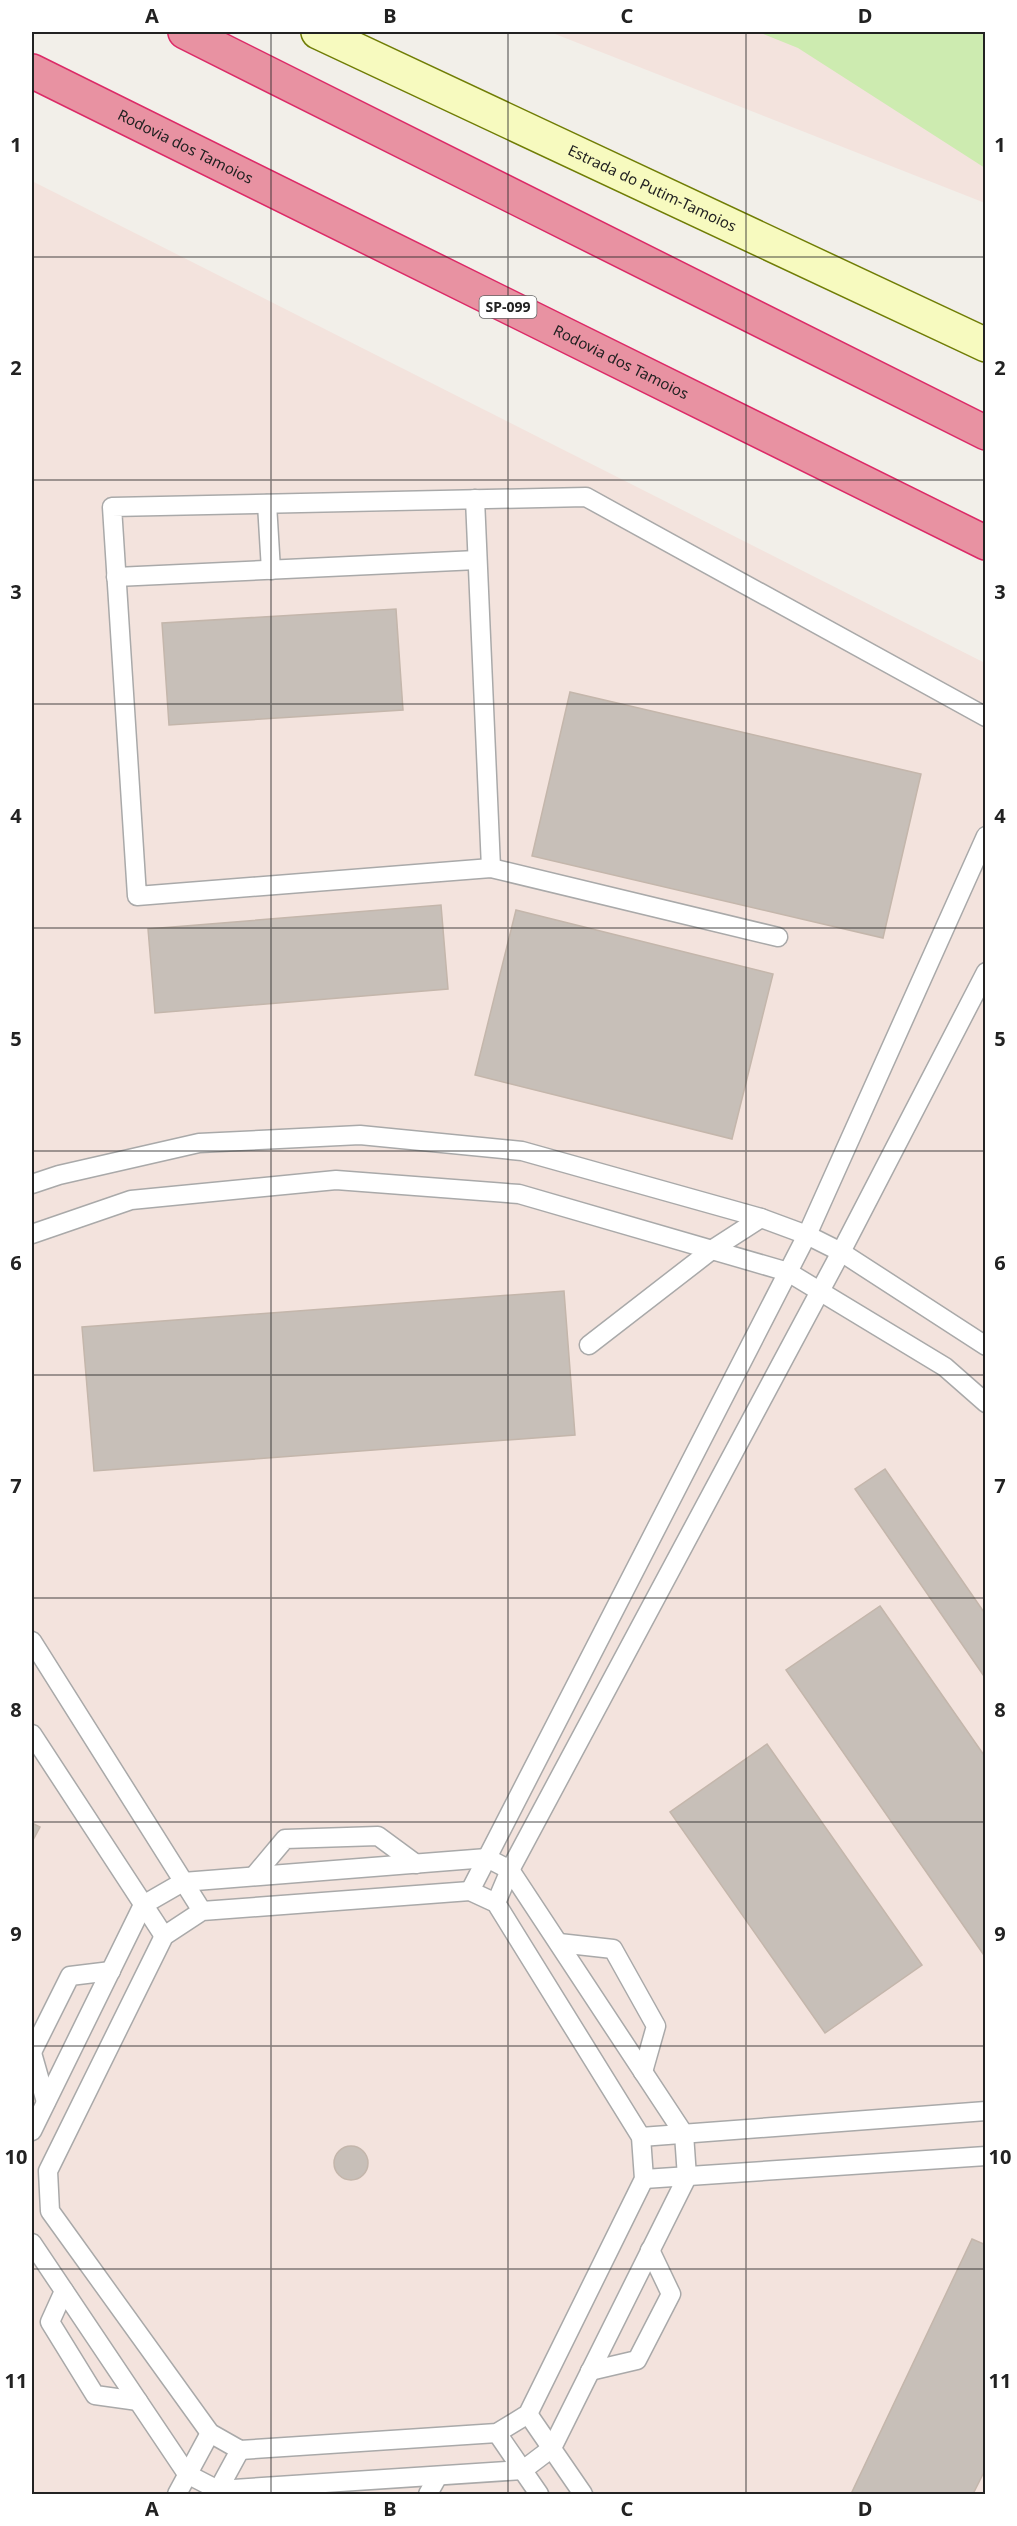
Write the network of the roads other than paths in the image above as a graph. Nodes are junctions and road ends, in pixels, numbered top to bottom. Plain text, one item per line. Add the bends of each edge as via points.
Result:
1 (185, 32) edge
2 (318, 32) edge
3 (32, 71) edge
4 (986, 345) edge
5 (986, 433) edge
6 (475, 499) junction
7 (267, 504) junction
8 (986, 543) edge
9 (477, 560) junction
10 (271, 570) junction
11 (116, 577) junction
12 (986, 717) edge
13 (986, 836) edge
14 (491, 868) junction
15 (778, 937) dead end
16 (986, 972) edge
17 (32, 1184) edge
18 (761, 1218) junction
19 (32, 1234) edge
20 (807, 1235) junction
21 (713, 1249) junction
22 (841, 1252) junction
23 (788, 1272) junction
24 (820, 1291) junction
25 (589, 1345) dead end
26 (986, 1346) edge
27 (986, 1403) edge
28 (32, 1641) edge
29 (32, 1734) edge
30 (487, 1858) junction
31 (416, 1864) junction
32 (510, 1870) junction
33 (254, 1876) junction
34 (183, 1882) junction
35 (470, 1891) junction
36 (496, 1903) junction
37 (143, 1905) junction
38 (202, 1911) junction
39 (164, 1936) junction
40 (559, 1942) junction
41 (111, 1971) junction
42 (32, 2052) edge
43 (642, 2072) junction
44 (46, 2102) junction
45 (986, 2111) edge
46 (32, 2131) edge
47 (684, 2134) junction
48 (641, 2137) junction
49 (986, 2156) edge
50 (40, 2172) edge
51 (687, 2177) junction
52 (644, 2179) junction
53 (41, 2212) edge
54 (32, 2243) edge
55 (651, 2250) junction
56 (64, 2291) junction
57 (590, 2371) junction
58 (138, 2401) junction
59 (528, 2414) junction
60 (210, 2433) junction
61 (497, 2433) junction
62 (552, 2448) junction
63 (240, 2450) junction
64 (523, 2470) junction
65 (187, 2474) junction
66 (438, 2476) junction
67 (306, 2490) edge
68 (217, 2492) edge
69 (177, 2494) edge
70 (428, 2494) edge
71 (539, 2494) edge
72 (583, 2494) edge

1 - 5 highway
2 - 4 main road, Estrada do Putim-Tamoios
3 - 8 highway, Rodovia dos Tamoios / SP-099
6 - 7 lane
6 - 9 lane
6 - 12 lane via 586,497
7 - 10 lane
7 - 11 lane via 112,507
9 - 10 lane
9 - 14 lane
10 - 11 lane
11 - 14 lane via 137,896
13 - 20 lane
14 - 15 lane
16 - 22 lane
17 - 18 lane via 199,1143 360,1135 522,1151
18 - 20 lane
18 - 21 lane
19 - 21 lane via 131,1200 336,1180 519,1194
20 - 22 lane
20 - 23 lane
21 - 23 lane
21 - 25 lane
22 - 24 lane
22 - 26 lane
23 - 24 lane
23 - 30 lane
24 - 27 lane via 945,1367
24 - 32 lane
28 - 34 lane
29 - 37 lane
30 - 31 lane
30 - 32 lane
30 - 35 lane
31 - 33 lane
31 - 33 lane via 378,1836 285,1839
32 - 36 lane
32 - 40 lane
33 - 34 lane
34 - 37 lane
34 - 38 lane
35 - 36 lane
35 - 38 lane
36 - 48 lane
37 - 39 lane
37 - 41 lane
38 - 39 lane
39 - 50 lane
40 - 43 lane
40 - 43 lane via 613,1949 656,2026
41 - 42 lane via 70,1976
41 - 44 lane
42 - 44 lane
43 - 47 lane
44 - 46 lane
45 - 47 lane
47 - 48 lane
47 - 51 lane
48 - 52 lane
49 - 51 lane
50 - 53 lane
51 - 52 lane
51 - 55 lane
52 - 59 lane
53 - 60 lane
54 - 56 lane
55 - 57 lane
55 - 57 lane via 671,2294 637,2360
56 - 58 lane
56 - 58 lane via 50,2322 95,2395
57 - 62 lane
58 - 65 lane
59 - 61 lane
59 - 62 lane
60 - 63 lane
60 - 65 lane
61 - 63 lane
61 - 64 lane
62 - 64 lane
62 - 72 lane
63 - 68 lane
64 - 66 lane
64 - 71 lane
65 - 68 lane
65 - 69 lane
66 - 67 lane
66 - 70 lane
67 - 68 lane

